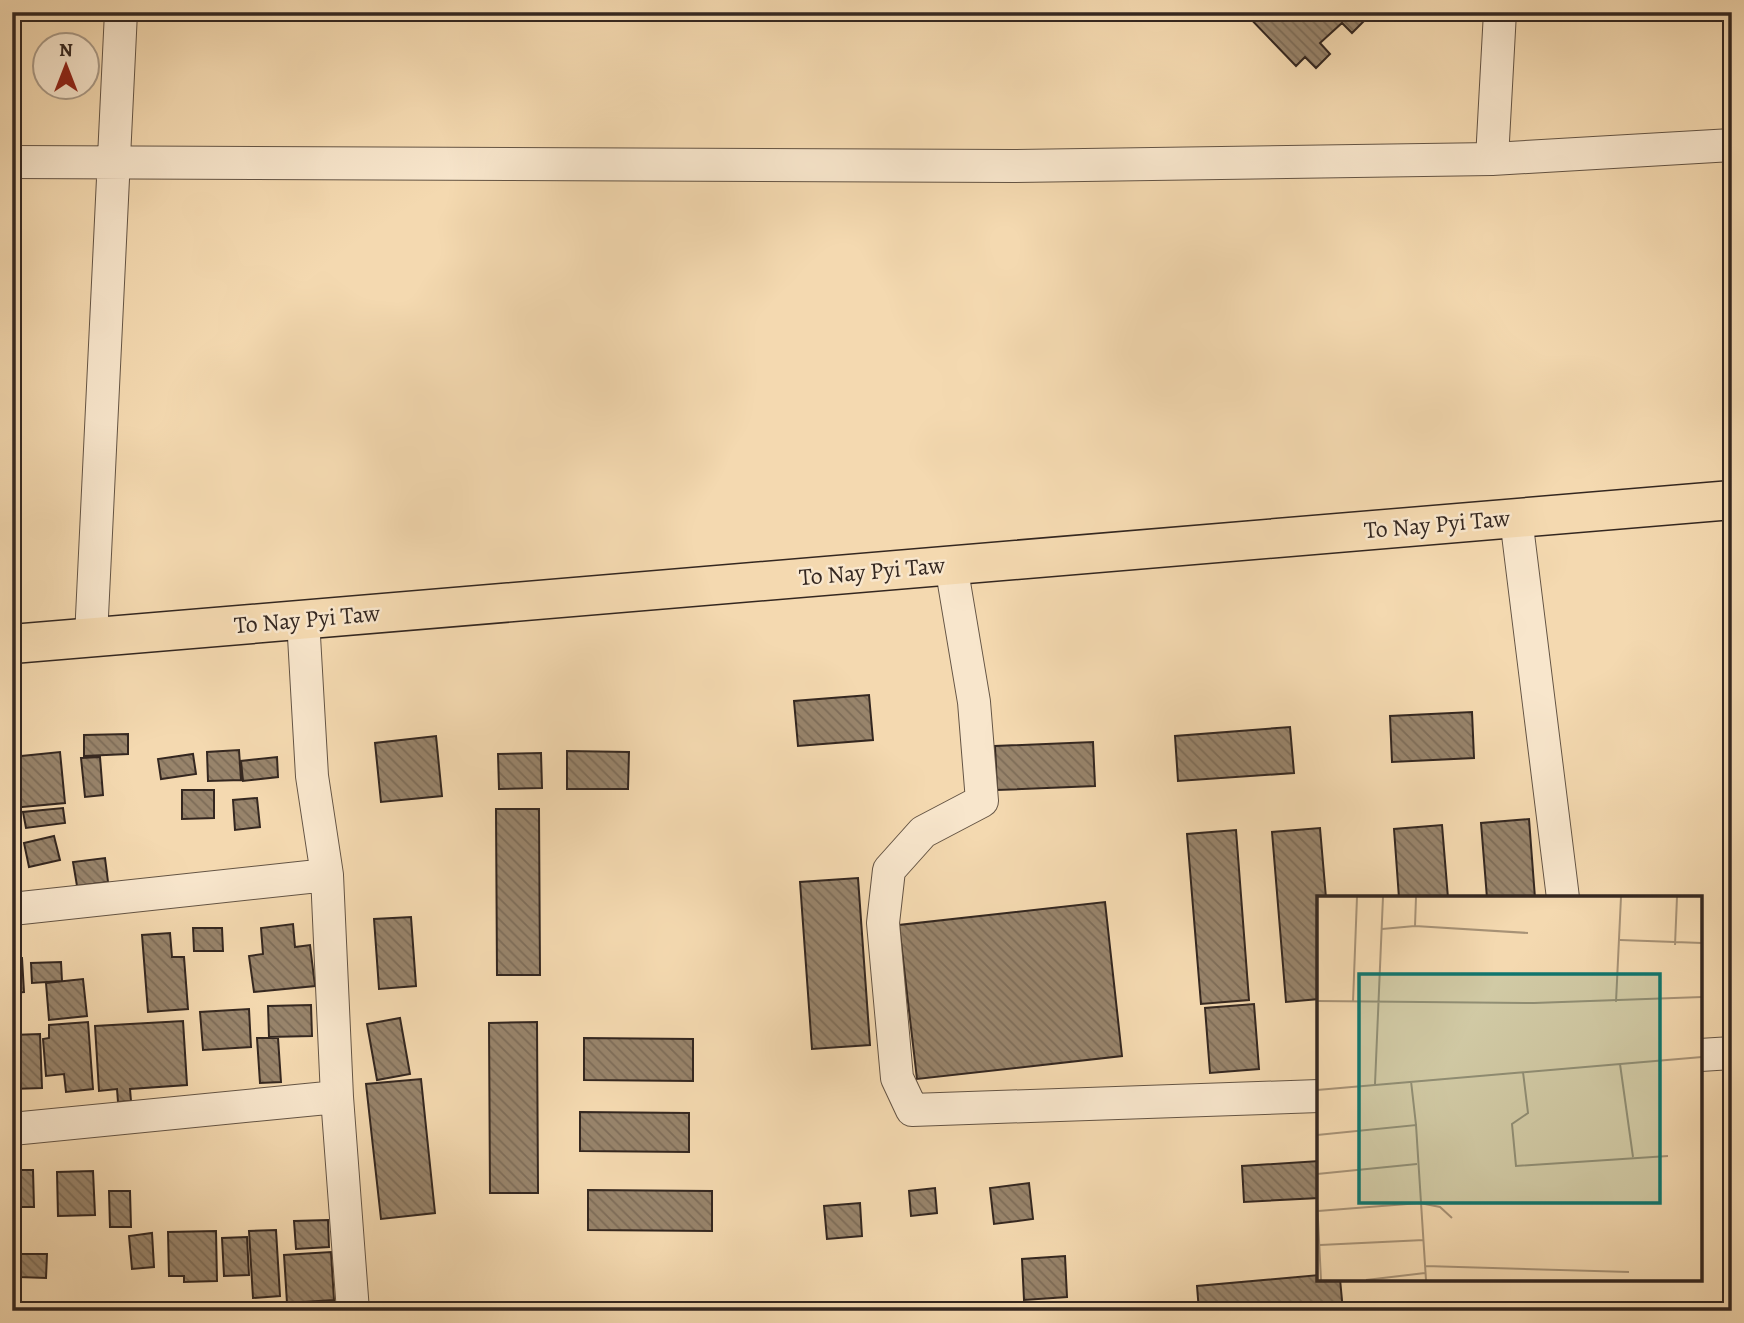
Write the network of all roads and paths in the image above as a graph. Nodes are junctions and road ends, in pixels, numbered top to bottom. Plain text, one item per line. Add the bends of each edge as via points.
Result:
1 (121, 12) edge
2 (1500, 12) edge
3 (1732, 145) edge
4 (1492, 159) junction
5 (12, 162) edge
6 (115, 164) junction
7 (1732, 500) edge
8 (1516, 518) junction
9 (951, 565) junction
10 (303, 619) junction
11 (91, 637) junction
12 (12, 645) edge
13 (327, 875) junction
14 (1563, 896) edge
15 (12, 909) edge
16 (1732, 1053) edge
17 (1702, 1055) edge
18 (1317, 1096) edge
19 (337, 1097) junction
20 (12, 1129) edge
21 (353, 1311) edge

1 - 6 street
2 - 4 street
3 - 4 street
4 - 6 street via 1012,166
5 - 6 street
6 - 11 street
7 - 8 main road, To Nay Pyi Taw
8 - 9 main road, To Nay Pyi Taw
8 - 14 street
9 - 10 main road, To Nay Pyi Taw
9 - 18 street via 974,702 982,801 923,832 889,870 883,923 896,1065 912,1110
10 - 11 main road, To Nay Pyi Taw
10 - 13 street via 312,776
11 - 12 main road, To Nay Pyi Taw
13 - 15 street
13 - 19 street
16 - 17 street
19 - 20 street
19 - 21 street

